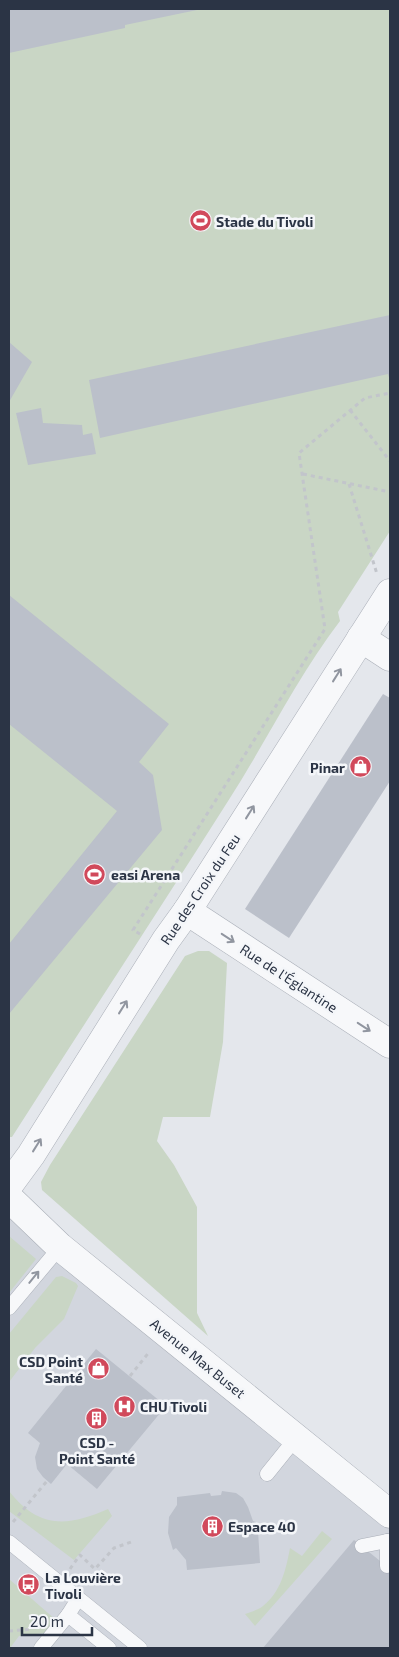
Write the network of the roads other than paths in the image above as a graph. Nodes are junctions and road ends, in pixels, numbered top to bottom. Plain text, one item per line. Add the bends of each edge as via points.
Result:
1 (388, 596) edge
2 (361, 638) junction
3 (390, 657) edge
4 (188, 911) junction
5 (390, 1044) edge
6 (10, 1198) edge
7 (60, 1247) junction
8 (9, 1308) edge
9 (296, 1438) junction
10 (267, 1474) dead end
11 (390, 1514) edge
12 (389, 1539) edge
13 (9, 1542) edge
14 (78, 1599) junction
15 (68, 1615) junction
16 (41, 1648) edge
17 (109, 1648) edge
18 (140, 1648) edge

1 - 2 street, Rue des Croix du Feu
2 - 3 street
4 -> 2 street, Rue des Croix du Feu
4 -> 5 street, Rue de l'Églantine
6 -> 4 street, Rue des Croix du Feu via 31,1155 161,948
6 - 7 street, Avenue Max Buset
8 -> 7 lane
7 - 9 street, Avenue Max Buset
9 - 10 lane
9 - 11 street, Avenue Max Buset
12 - 12 lane via 375,1557
13 - 14 lane
14 - 15 lane
14 - 18 lane
15 - 16 lane
15 - 17 lane

